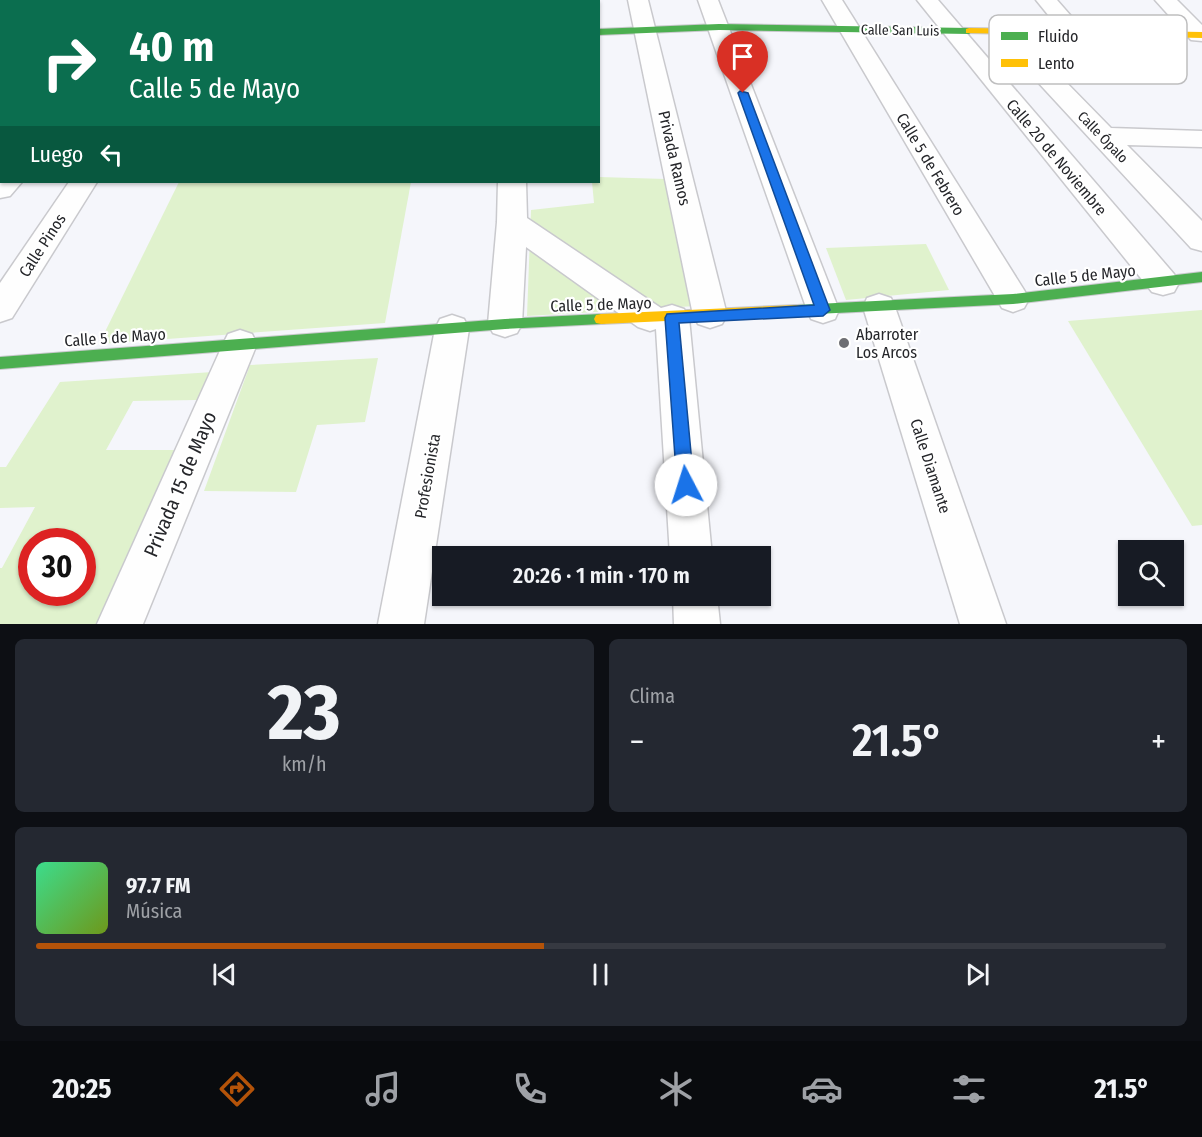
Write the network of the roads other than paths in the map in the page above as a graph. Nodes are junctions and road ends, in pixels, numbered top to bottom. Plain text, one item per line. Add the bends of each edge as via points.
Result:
1 (638, 0) edge
2 (708, 0) edge
3 (832, 0) edge
4 (927, 0) edge
5 (1046, 0) edge
6 (1165, 0) edge
7 (1059, 15) edge
8 (1180, 15) edge
9 (1187, 21) edge
10 (719, 27) junction
11 (849, 29) junction
12 (646, 30) junction
13 (951, 30) junction
14 (600, 32) edge
15 (989, 32) edge
16 (1201, 35) edge
17 (989, 75) edge
18 (996, 84) edge
19 (1053, 84) edge
20 (1101, 136) junction
21 (1202, 139) edge
22 (82, 183) edge
23 (512, 183) edge
24 (512, 222) junction
25 (1202, 240) edge
26 (1202, 277) edge
27 (1163, 283) junction
28 (1013, 299) junction
29 (879, 307) junction
30 (0, 309) edge
31 (823, 310) junction
32 (710, 315) junction
33 (661, 318) junction
34 (505, 324) junction
35 (452, 329) junction
36 (240, 344) junction
37 (2, 365) edge
38 (691, 546) edge
39 (696, 606) edge
40 (120, 624) edge
41 (401, 624) edge
42 (697, 624) edge
43 (984, 624) edge

1 - 12 street, Privada Ramos
2 - 10 street
3 - 11 street, Calle 5 de Febrero
4 - 13 street, Calle 20 de Noviembre
5 - 7 street
6 - 8 street
9 - 16 street
10 - 11 street, Calle San Luis
10 - 12 street, Calle San Luis
10 - 31 street
11 - 13 street, Calle San Luis
11 - 28 street, Calle 5 de Febrero
12 - 14 street, Calle San Luis
12 - 32 street, Privada Ramos
13 - 15 street, Calle San Luis
13 - 17 street, Calle 20 de Noviembre
18 - 27 street, Calle 20 de Noviembre
19 - 20 street, Calle Ópalo
20 - 21 street
20 - 25 street, Calle Ópalo
22 - 30 street, Calle Pinos
23 - 24 street
24 - 33 street
24 - 34 street
26 - 27 street, Calle 5 de Mayo
27 - 28 street, Calle 5 de Mayo
28 - 29 street, Calle 5 de Mayo
29 - 31 street, Calle 5 de Mayo
29 - 43 street, Calle Diamante
31 - 32 street, Calle 5 de Mayo
32 - 33 street, Calle 5 de Mayo
33 - 34 street, Calle 5 de Mayo
33 - 38 street
34 - 35 street, Calle 5 de Mayo
35 - 36 street, Calle 5 de Mayo
35 - 41 street, Profesionista
36 - 37 street, Calle 5 de Mayo
36 - 40 street, Privada 15 de Mayo
39 - 42 street

